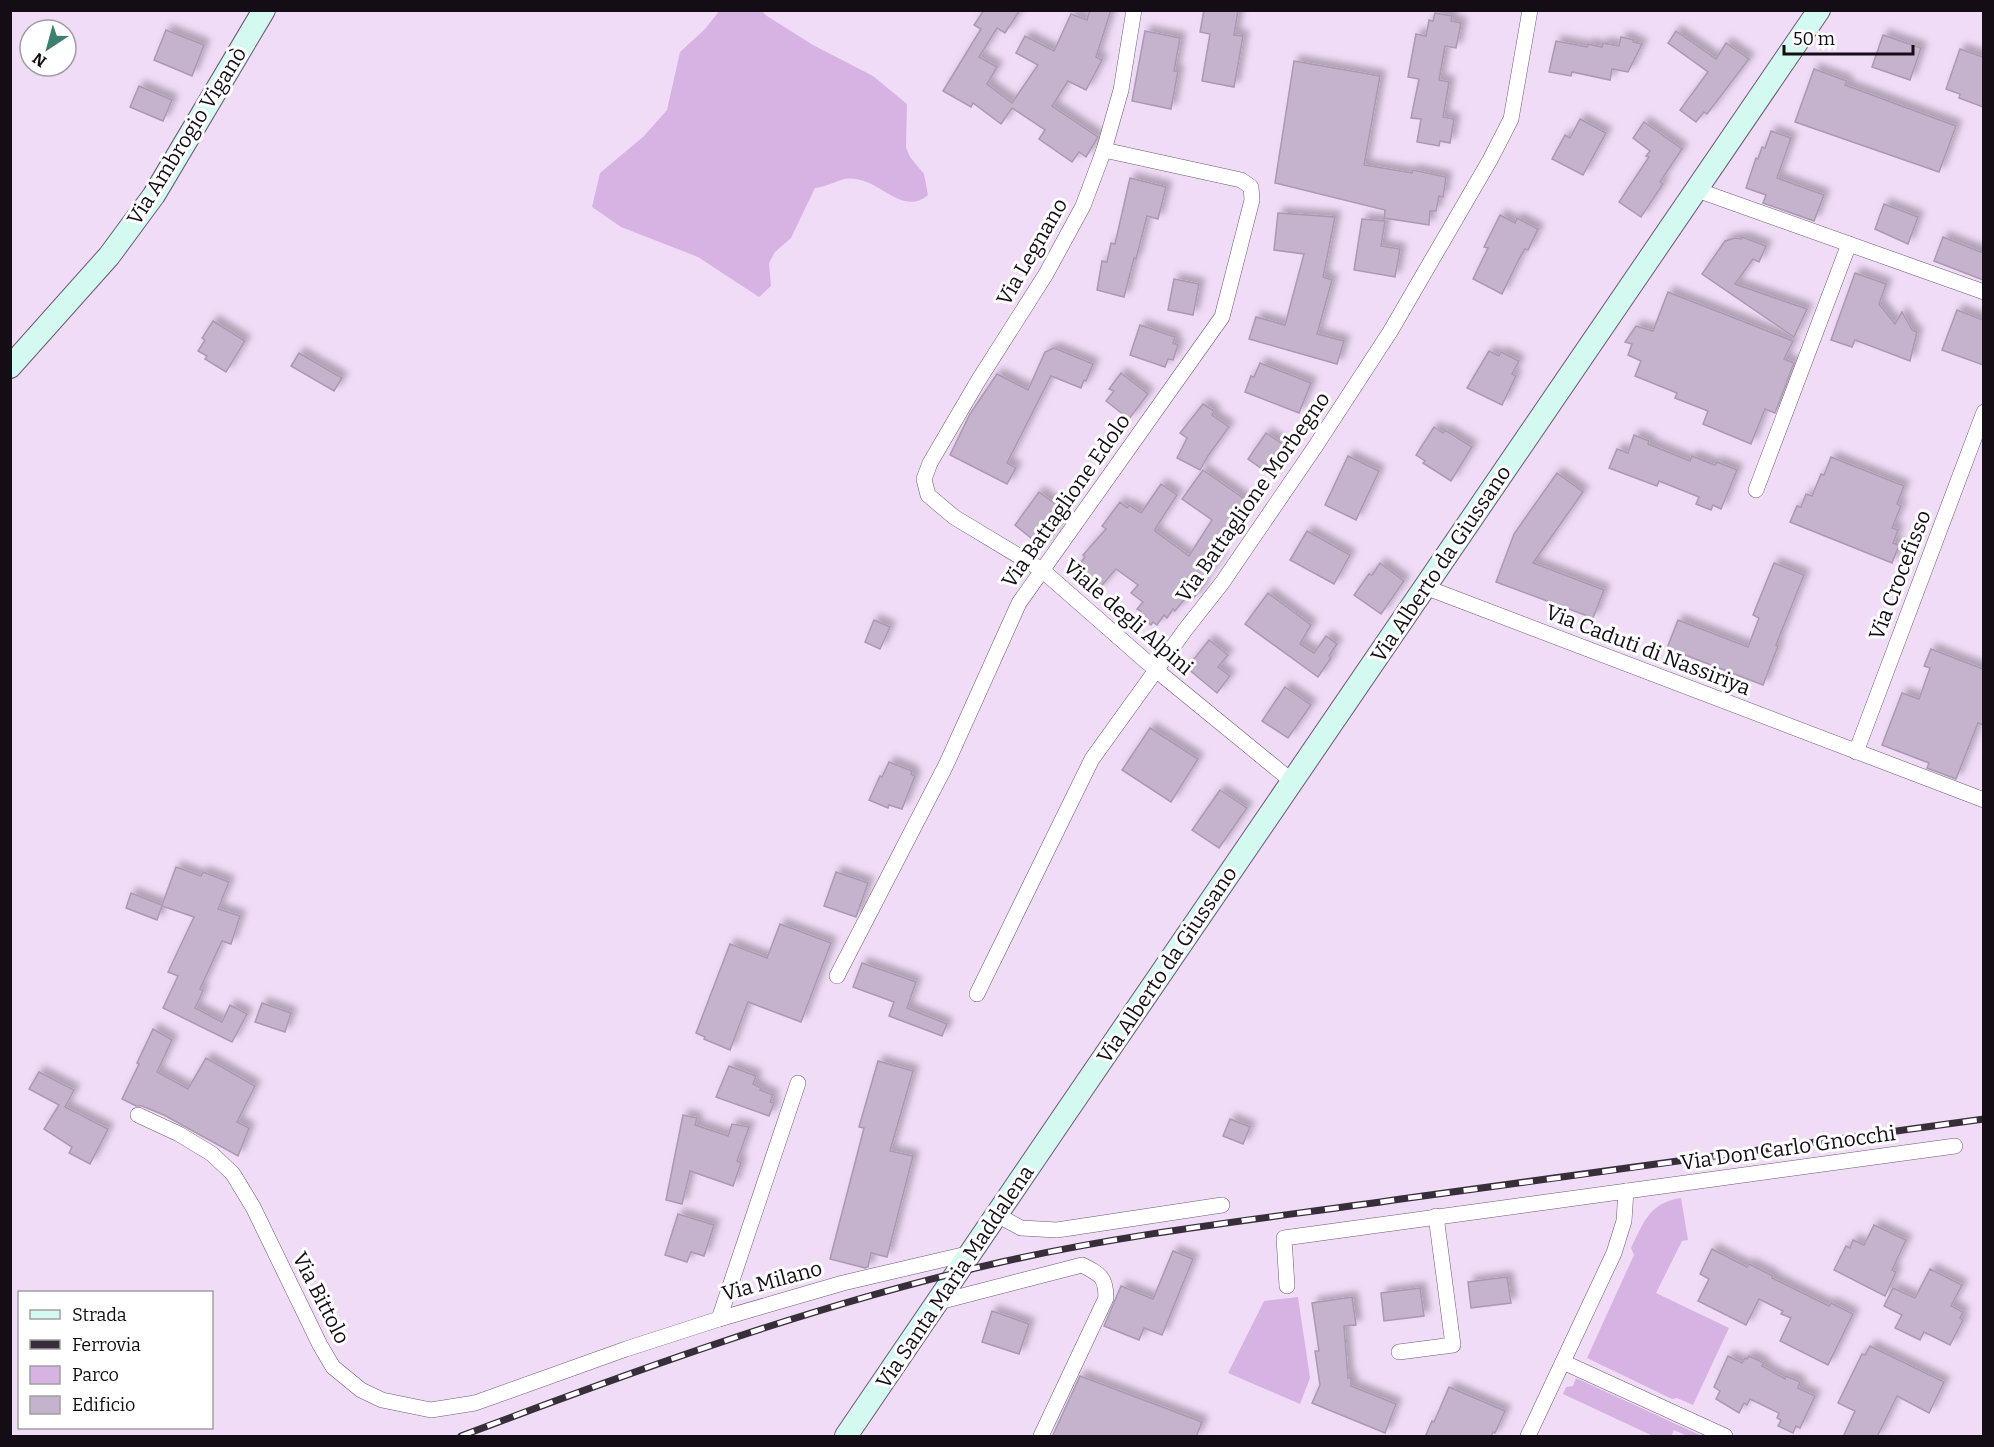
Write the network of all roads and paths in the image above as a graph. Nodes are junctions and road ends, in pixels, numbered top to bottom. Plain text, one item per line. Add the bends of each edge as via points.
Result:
1 (264, 10) edge
2 (1134, 10) edge
3 (1530, 10) edge
4 (1819, 10) edge
5 (1104, 150) junction
6 (1696, 190) junction
7 (1849, 244) junction
8 (1983, 292) edge
9 (10, 367) edge
10 (1983, 412) edge
11 (1755, 490) dead end
12 (928, 495) joint
13 (1042, 570) junction
14 (1425, 587) junction
15 (1156, 670) junction
16 (1856, 752) junction
17 (1293, 782) junction
18 (1983, 800) edge
19 (837, 976) dead end
20 (977, 994) dead end
21 (798, 1083) dead end
22 (138, 1116) dead end
23 (1063, 1117) joint
24 (1955, 1146) dead end
25 (1626, 1191) junction
26 (1222, 1205) dead end
27 (997, 1215) junction
28 (1436, 1216) junction
29 (971, 1253) junction
30 (1287, 1286) dead end
31 (939, 1302) junction
32 (719, 1319) junction
33 (1399, 1352) dead end
34 (1563, 1362) junction
35 (846, 1437) edge
36 (1041, 1437) edge
37 (1528, 1437) edge
38 (1725, 1437) edge

1 - 9 street, Via Ambrogio Viganò via 154,195 109,256
2 - 5 street, Via Legnano via 1121,90
3 - 15 street, Via Battaglione Morbegno via 1511,119 1490,160 1390,332 1315,447 1222,583
4 - 6 street, Via Alberto da Giussano
5 - 12 street, Via Legnano via 1083,206 1046,274 930,463 924,479
5 - 13 street, Via Battaglione Edolo via 1241,180 1251,187 1252,200 1222,317
6 - 7 street
6 - 14 street, Via Alberto da Giussano
7 - 8 street
7 - 11 street
10 - 16 street, Via Crocefisso
12 - 13 street, Viale degli Alpini via 954,517
13 - 15 street, Viale degli Alpini
13 - 19 street, Via Battaglione Edolo via 1019,603 946,765
14 - 16 street, Via Caduti di Nassiriya
14 - 17 street, Via Alberto da Giussano
15 - 17 street, Viale degli Alpini
15 - 20 street, Via Battaglione Morbegno via 1092,759
16 - 18 street, Via Caduti di Nassiriya
17 - 23 street, Via Alberto da Giussano
21 - 32 street, Via Milano
22 - 32 street, Via Bittolo via 179,1134 212,1154 233,1173 333,1367 361,1390 382,1400 431,1410 475,1402
23 - 27 street, Via Santa Maria Maddalena
24 - 25 street, Via Don Carlo Gnocchi
25 - 28 street, Via Don Carlo Gnocchi
25 - 34 street via 1624,1221 1614,1253
26 - 27 street via 1057,1230 1021,1228
27 - 29 street, Via Santa Maria Maddalena
28 - 30 street, Via Don Carlo Gnocchi via 1284,1238
28 - 33 street via 1453,1345
29 - 31 street, Via Santa Maria Maddalena
29 - 32 street, Via Milano via 843,1283
31 - 35 street, Via Santa Maria Maddalena
31 - 36 street via 1082,1265 1098,1273 1106,1284 1106,1298
34 - 37 street
34 - 38 street

